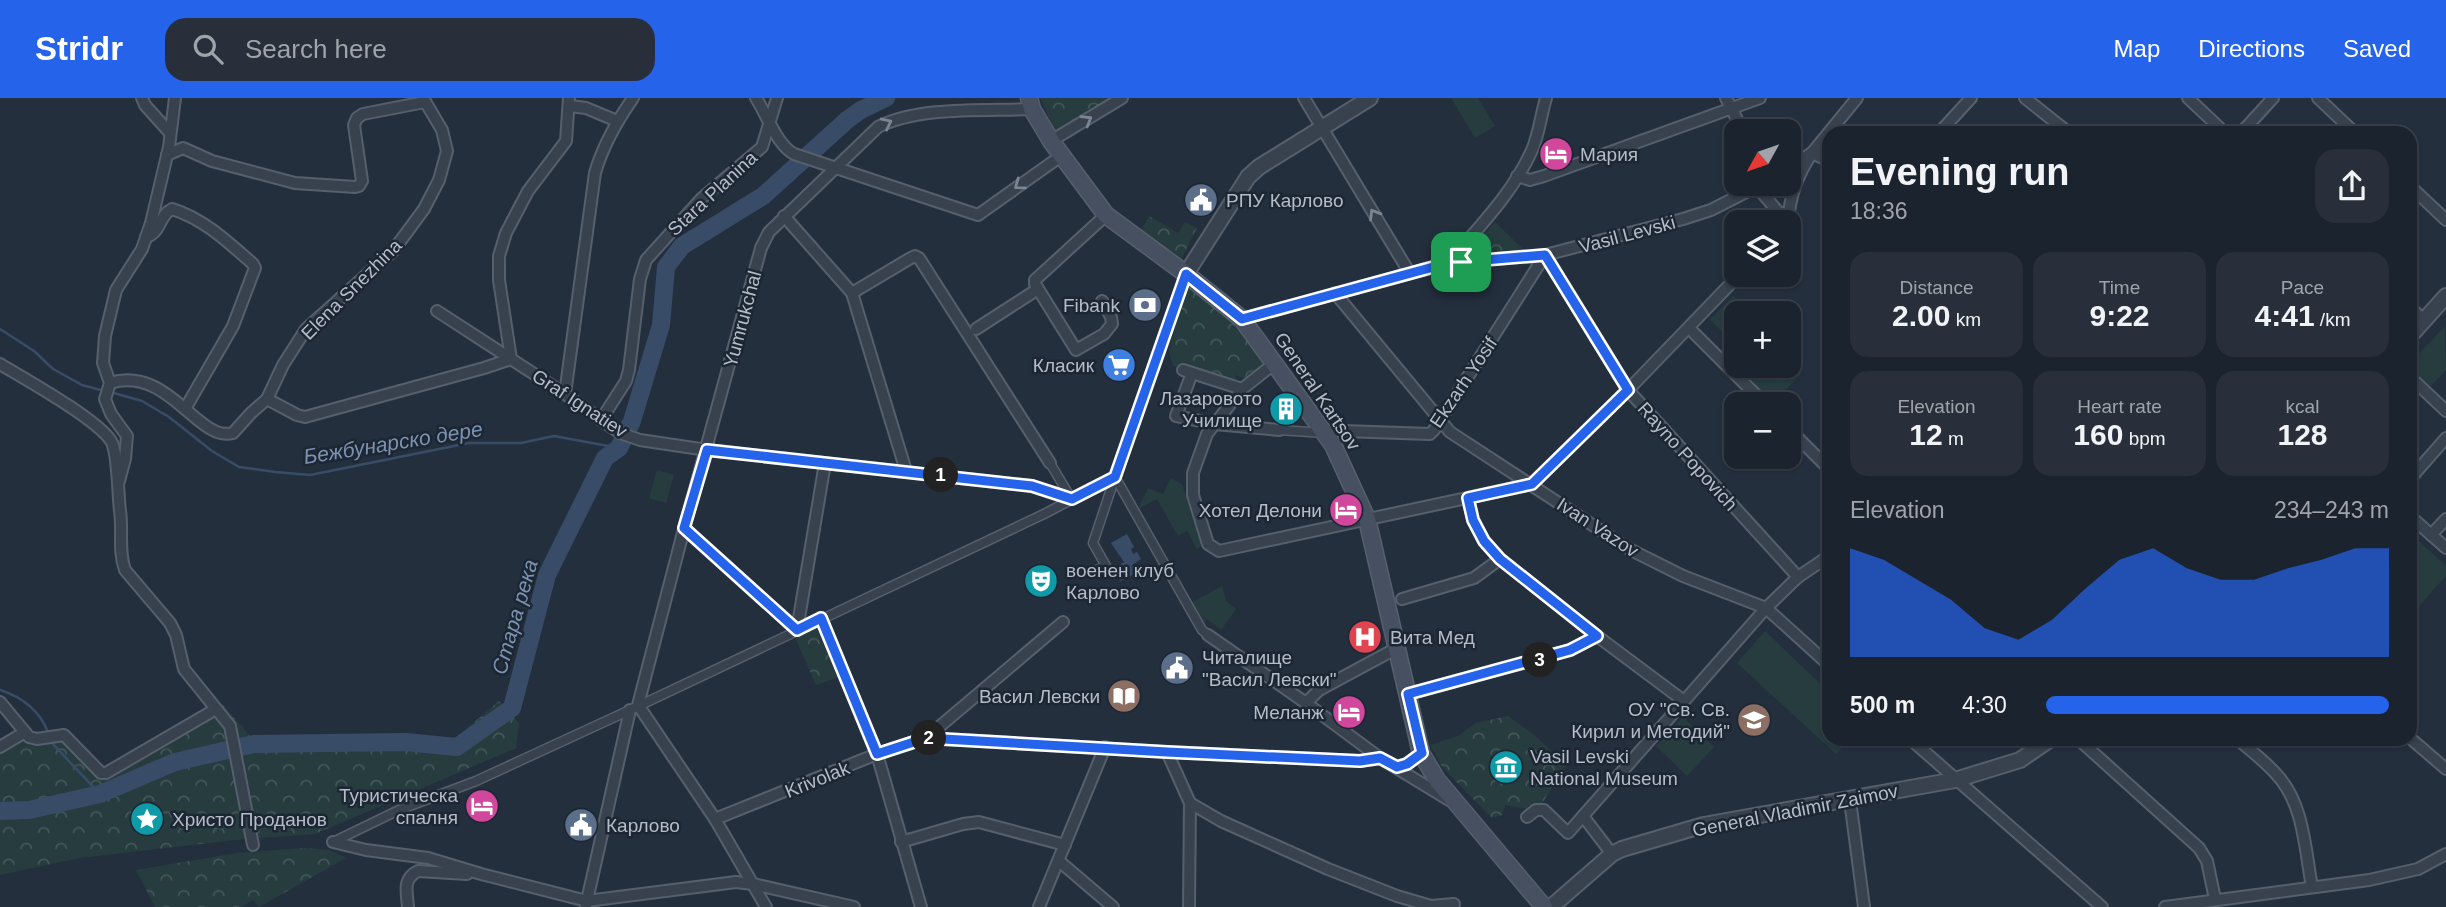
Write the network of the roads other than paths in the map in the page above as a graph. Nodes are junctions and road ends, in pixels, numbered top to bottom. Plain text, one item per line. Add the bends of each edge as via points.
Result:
1 (142, 98) edge
2 (175, 98) edge
3 (633, 98) edge
4 (756, 98) edge
5 (778, 98) edge
6 (1122, 98) edge
7 (1304, 98) edge
8 (1370, 98) edge
9 (1546, 98) edge
10 (1760, 98) edge
11 (1857, 98) edge
12 (1971, 98) edge
13 (2025, 98) edge
14 (2188, 98) edge
15 (2273, 98) edge
16 (2318, 98) edge
17 (424, 100) edge
18 (569, 102) edge
19 (1030, 103) edge
20 (1728, 103) edge
21 (1737, 119) edge
22 (770, 120) junction
23 (617, 121) junction
24 (1834, 126) edge
25 (1945, 126) edge
26 (2060, 126) edge
27 (2218, 126) edge
28 (2247, 126) edge
29 (2347, 126) edge
30 (1323, 128) junction
31 (170, 133) junction
32 (1822, 140) edge
33 (1051, 141) junction
34 (1811, 153) junction
35 (167, 155) junction
36 (1061, 156) junction
37 (1822, 158) edge
38 (1801, 160) edge
39 (835, 167) junction
40 (1517, 176) junction
41 (2417, 193) edge
42 (1737, 196) edge
43 (1768, 196) edge
44 (1779, 210) edge
45 (1789, 210) edge
46 (1105, 215) junction
47 (784, 216) junction
48 (2446, 220) edge
49 (146, 237) junction
50 (1545, 255) junction
51 (1448, 263) junction
52 (1409, 272) junction
53 (1186, 274) junction
54 (1728, 287) edge
55 (1038, 289) junction
56 (852, 293) junction
57 (1335, 293) junction
58 (2446, 296) edge
59 (1102, 302) dead end
60 (437, 311) dead end
61 (2417, 314) edge
62 (1242, 319) junction
63 (2424, 321) junction
64 (1689, 328) junction
65 (2417, 329) edge
66 (972, 332) junction
67 (510, 359) junction
68 (1275, 363) junction
69 (0, 365) edge
70 (2417, 384) edge
71 (1242, 389) junction
72 (108, 390) junction
73 (1628, 390) junction
74 (1753, 392) edge
75 (565, 394) junction
76 (267, 399) junction
77 (185, 409) junction
78 (2446, 411) edge
79 (601, 420) junction
80 (1439, 421) junction
81 (1215, 424) junction
82 (1279, 430) joint
83 (1343, 431) joint
84 (1325, 433) junction
85 (2446, 438) edge
86 (1801, 441) edge
87 (707, 450) junction
88 (1822, 462) edge
89 (825, 463) junction
90 (1050, 463) joint
91 (906, 471) junction
92 (2417, 471) edge
93 (1115, 477) junction
94 (118, 483) junction
95 (1532, 484) junction
96 (1032, 486) joint
97 (1468, 498) junction
98 (1072, 499) junction
99 (1367, 519) junction
100 (2446, 519) edge
101 (2417, 522) edge
102 (684, 528) junction
103 (2431, 535) junction
104 (2446, 548) edge
105 (1500, 559) junction
106 (1822, 561) edge
107 (1097, 570) dead end
108 (1798, 577) junction
109 (1394, 601) junction
110 (1766, 608) junction
111 (821, 618) junction
112 (1063, 622) dead end
113 (797, 630) junction
114 (1208, 635) joint
115 (1597, 636) junction
116 (1397, 648) junction
117 (1822, 659) edge
118 (1408, 694) junction
119 (1684, 701) junction
120 (0, 702) edge
121 (1306, 703) junction
122 (634, 708) junction
123 (216, 709) junction
124 (25, 732) junction
125 (926, 738) junction
126 (2417, 744) edge
127 (1918, 746) edge
128 (2040, 746) edge
129 (2086, 746) edge
130 (2245, 746) edge
131 (0, 747) edge
132 (1105, 747) junction
133 (1167, 752) junction
134 (1422, 753) junction
135 (877, 754) junction
136 (1380, 758) junction
137 (1397, 767) junction
138 (2446, 769) edge
139 (1955, 780) junction
140 (1850, 800) junction
141 (1190, 803) junction
142 (1463, 809) junction
143 (1584, 816) junction
144 (1527, 817) dead end
145 (715, 818) junction
146 (332, 842) joint
147 (901, 842) junction
148 (253, 845) dead end
149 (1065, 845) junction
150 (1612, 854) junction
151 (2446, 854) edge
152 (1059, 861) junction
153 (481, 874) junction
154 (753, 884) junction
155 (2312, 887) junction
156 (787, 892) junction
157 (2215, 900) junction
158 (586, 904) edge
159 (1454, 904) dead end
160 (765, 906) edge
161 (408, 907) edge
162 (854, 907) edge
163 (921, 907) edge
164 (1039, 907) edge
165 (1113, 907) edge
166 (1189, 907) edge
167 (1544, 907) edge
168 (1551, 907) edge
169 (1864, 907) edge
170 (2102, 907) edge
171 (2165, 907) edge

1 - 31 street
2 - 31 street
3 - 23 street
4 - 22 street
5 - 22 street, Stara Planina
33 -> 6 street
7 - 30 street
8 - 30 street
9 - 40 street via 1532,150
10 - 20 street
11 - 24 street
12 - 25 street
13 - 26 street
14 - 27 street
15 - 28 street
16 - 29 street
17 - 35 street via 357,118 354,125 362,181 355,187 295,183 212,161 183,148
17 - 76 street, Elena Snezhina via 442,130 447,150 424,209 393,251 306,328
18 - 23 street
18 - 67 street via 566,141 528,191 499,256
19 - 33 main road, General Kartsov
39 -> 19 street, Yumrukchal via 878,127 896,118
20 - 21 street
20 - 40 street via 1537,178
22 - 39 street via 781,144 794,155
22 - 79 street, Stara Planina via 762,147 702,198 646,260 626,381
23 - 75 street via 595,173
52 -> 30 street
30 - 53 street via 1248,177
31 - 35 street
32 - 34 street
33 - 36 main road, General Kartsov
34 - 37 street
34 - 38 street
34 - 45 street via 1794,184
35 - 49 street
36 -> 39 street via 978,215
36 - 46 main road, General Kartsov
39 - 47 street, Yumrukchal
40 - 51 street
41 - 48 street
42 - 50 street, Vasil Levski via 1683,219
43 - 44 street
46 - 53 main road, General Kartsov
46 - 55 street via 1038,276
47 - 56 street
47 - 87 street, Yumrukchal via 761,248
49 - 72 street via 110,308 103,363
49 - 77 street via 156,232 163,215 172,209 227,240 254,268 233,326
50 - 51 street, Vasil Levski
50 - 73 street, Rayno Popovich
50 - 80 street, Ekzarh Yosif
51 - 52 street, Vasil Levski
52 - 57 street, Vasil Levski
53 - 62 main road, General Kartsov
53 - 93 street
54 - 64 street
55 - 59 street via 1076,351 1112,324
55 - 66 street
56 - 66 street via 915,256
56 - 91 street
57 - 62 street, Vasil Levski
57 - 80 street, Ivan Vazov
58 - 63 street
60 - 67 street, Graf Ignatiev
61 - 63 street
62 - 68 main road, General Kartsov
63 - 65 street
64 - 73 street
64 - 74 street
66 - 90 street
67 - 75 street, Graf Ignatiev
67 - 76 street via 305,417
68 - 71 street
68 - 84 main road, General Kartsov
69 - 94 street via 73,410 111,442
70 - 78 street
71 - 81 street
71 - 81 street, Ekzarh Yosif via 1188,372 1176,416
72 - 77 street via 126,379 145,382
72 - 94 street via 111,414 127,436
73 - 95 street
73 - 108 street, Rayno Popovich
75 - 79 street, Graf Ignatiev
76 - 77 street, Elena Snezhina via 233,433 226,434
79 - 87 street, Graf Ignatiev via 640,440
80 - 83 street, Ekzarh Yosif via 1430,433
80 - 95 street, Ivan Vazov
81 - 82 street, Ekzarh Yosif
81 - 99 street via 1193,473 1193,495 1213,549
82 - 84 street, Ekzarh Yosif
83 - 84 street, Ekzarh Yosif
84 - 99 main road, General Kartsov
85 - 92 street
86 - 88 street
87 - 89 street, Graf Ignatiev
87 - 102 street, Yumrukchal
89 - 91 street, Graf Ignatiev
89 - 113 street
90 - 98 street
91 - 96 street, Graf Ignatiev
93 - 98 street
93 - 107 street via 1093,542 1106,566
93 - 114 street
94 - 123 street via 125,570 170,623 184,669
95 - 97 street
95 - 110 street, Ivan Vazov via 1629,549
96 - 98 street
97 - 99 street
97 - 105 street via 1484,541
98 - 111 street
99 - 109 main road, General Kartsov
100 - 103 street
101 - 103 street
102 - 113 street
102 - 122 street, Yumrukchal
103 - 104 street
105 - 109 street via 1474,578
105 - 115 street
106 - 108 street
108 - 110 street
109 - 116 main road, General Kartsov
110 - 117 street, Ivan Vazov
110 - 119 street
111 - 113 street
111 - 135 street
112 - 125 street
113 - 122 street
114 - 121 street
115 - 118 street via 1570,650
115 - 119 street
116 - 118 main road, General Kartsov
116 - 121 street via 1319,690
118 - 134 main road, General Kartsov
119 - 143 street
120 - 124 street
121 - 136 street
122 - 145 street
122 - 146 street
122 - 158 street, Yumrukchal
123 - 124 street via 106,773 96,770 70,739 59,734 37,739
123 - 148 street via 234,739
124 - 131 street
125 - 132 street, Krivolak
125 - 135 street, Krivolak
126 - 138 street
127 - 139 street
128 - 139 street, General Vladimir Zaimov via 2020,760
129 - 157 street via 2199,848 2207,862
130 - 155 street via 2278,775 2290,793 2299,813
132 - 133 street, Krivolak
132 - 149 street
133 - 136 street, Krivolak via 1360,761
133 - 141 street
134 - 137 street
134 - 142 main road, General Kartsov via 1437,780
135 - 145 street, Krivolak
135 - 147 street
136 - 137 street
137 - 142 street
139 - 140 street, General Vladimir Zaimov
139 - 170 street
140 - 150 street, General Vladimir Zaimov via 1704,825
140 - 169 street
141 - 159 street via 1221,821 1397,896 1431,906
141 - 166 street
142 - 167 main road, General Kartsov
143 - 144 street via 1568,833 1544,810
143 - 150 street
145 - 154 street
146 - 153 street via 428,858
147 - 149 street via 979,822
147 - 163 street
149 - 152 street
150 - 168 street, General Vladimir Zaimov
151 - 155 street via 2393,876
152 - 164 street
152 - 165 street
153 - 158 street
153 - 161 street via 412,874 406,883
154 - 156 street
154 - 158 street via 736,882
154 - 160 street
155 - 157 street
156 - 160 street
156 - 162 street
157 - 171 street

